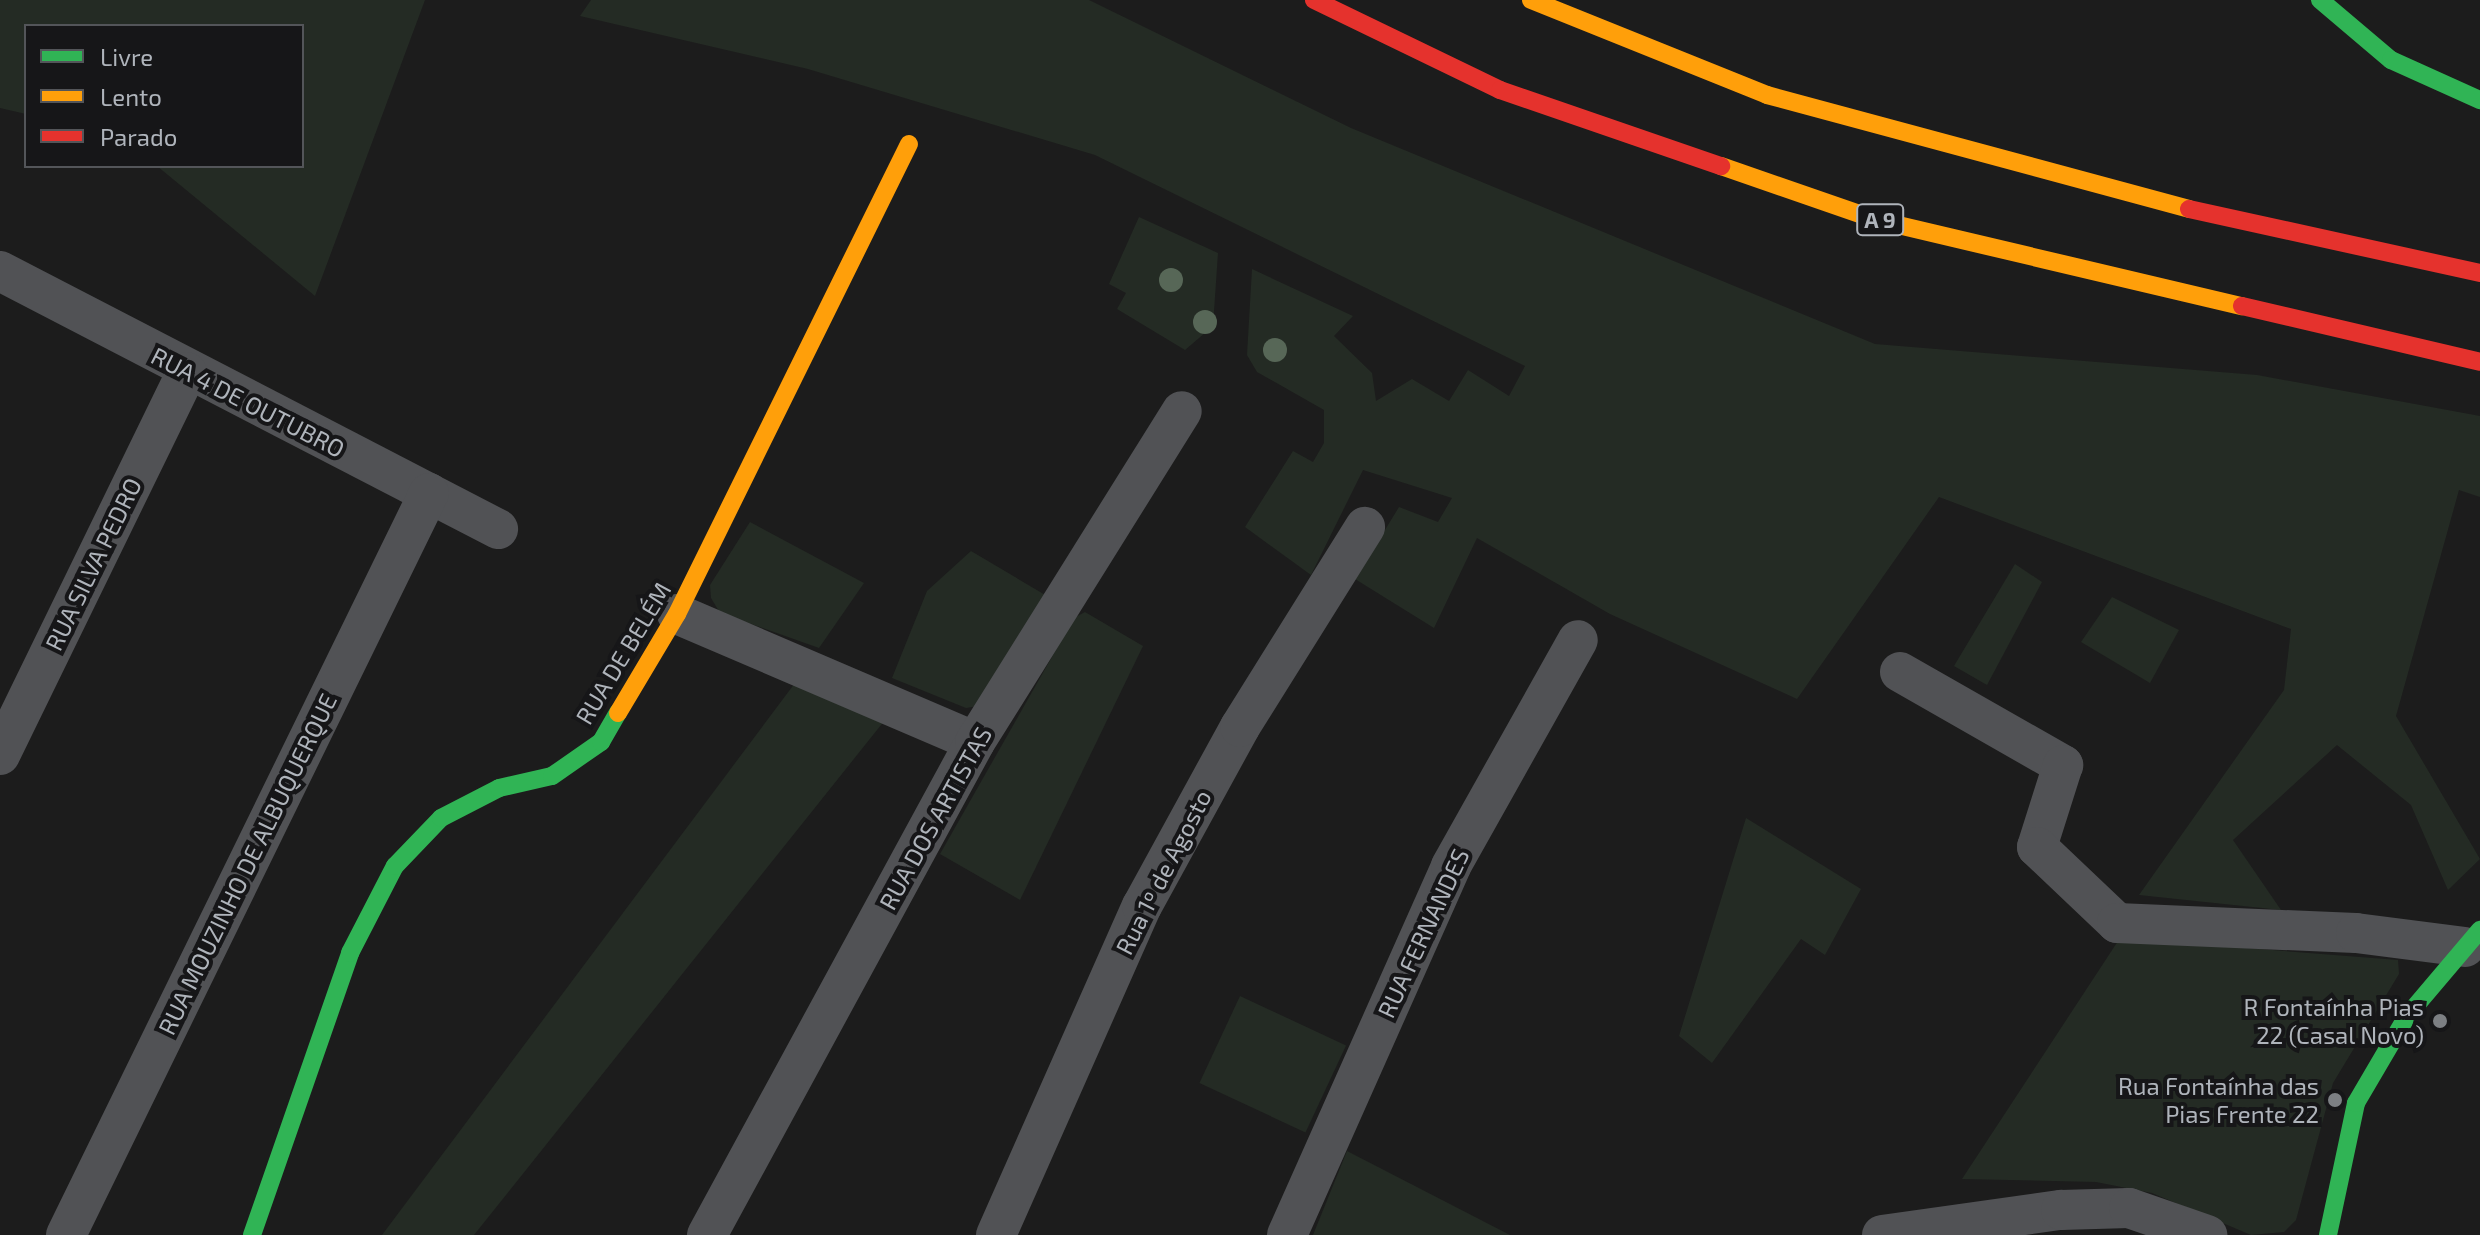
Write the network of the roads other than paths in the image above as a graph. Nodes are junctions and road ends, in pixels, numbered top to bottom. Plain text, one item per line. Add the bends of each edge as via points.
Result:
1 (1314, 0) edge
2 (1531, 0) edge
3 (2320, 0) edge
4 (2480, 100) edge
5 (909, 144) dead end
6 (0, 271) edge
7 (2480, 273) edge
8 (2476, 362) edge
9 (187, 372) junction
10 (1182, 411) dead end
11 (429, 493) junction
12 (1365, 527) dead end
13 (498, 529) dead end
14 (677, 614) junction
15 (1578, 640) dead end
16 (1900, 672) dead end
17 (975, 742) junction
18 (0, 755) edge
19 (2473, 938) edge
20 (66, 1235) edge
21 (252, 1235) edge
22 (707, 1235) edge
23 (996, 1235) edge
24 (1287, 1235) edge
25 (1882, 1235) edge
26 (2207, 1235) edge
27 (2328, 1235) edge

1 - 8 main road, A 9 via 1500,90 1877,220
2 - 7 main road via 1767,95 2053,178
3 - 4 main road via 2391,60
5 - 14 main road, RUA DE BELÉM
6 - 9 street, RUA 4 DE OUTUBRO
9 - 11 street, RUA 4 DE OUTUBRO
9 - 18 street, RUA SILVA PEDRO
10 - 17 street, RUA DOS ARTISTAS
11 - 13 street, RUA 4 DE OUTUBRO
11 - 20 street, RUA MOUZINHO DE ALBUQUERQUE
12 - 23 street, Rua 1º de Agosto via 1240,727 1142,906
14 - 17 street
14 - 21 main road, RUA DE BELÉM via 601,742 552,776 499,788 441,818 395,866 350,953
15 - 24 street, RUA FERNANDES via 1451,866
16 - 19 street via 2063,765 2037,847 2117,923
17 - 22 street, RUA DOS ARTISTAS
19 - 27 main road via 2407,1016 2356,1103
25 - 26 street via 2129,1208

